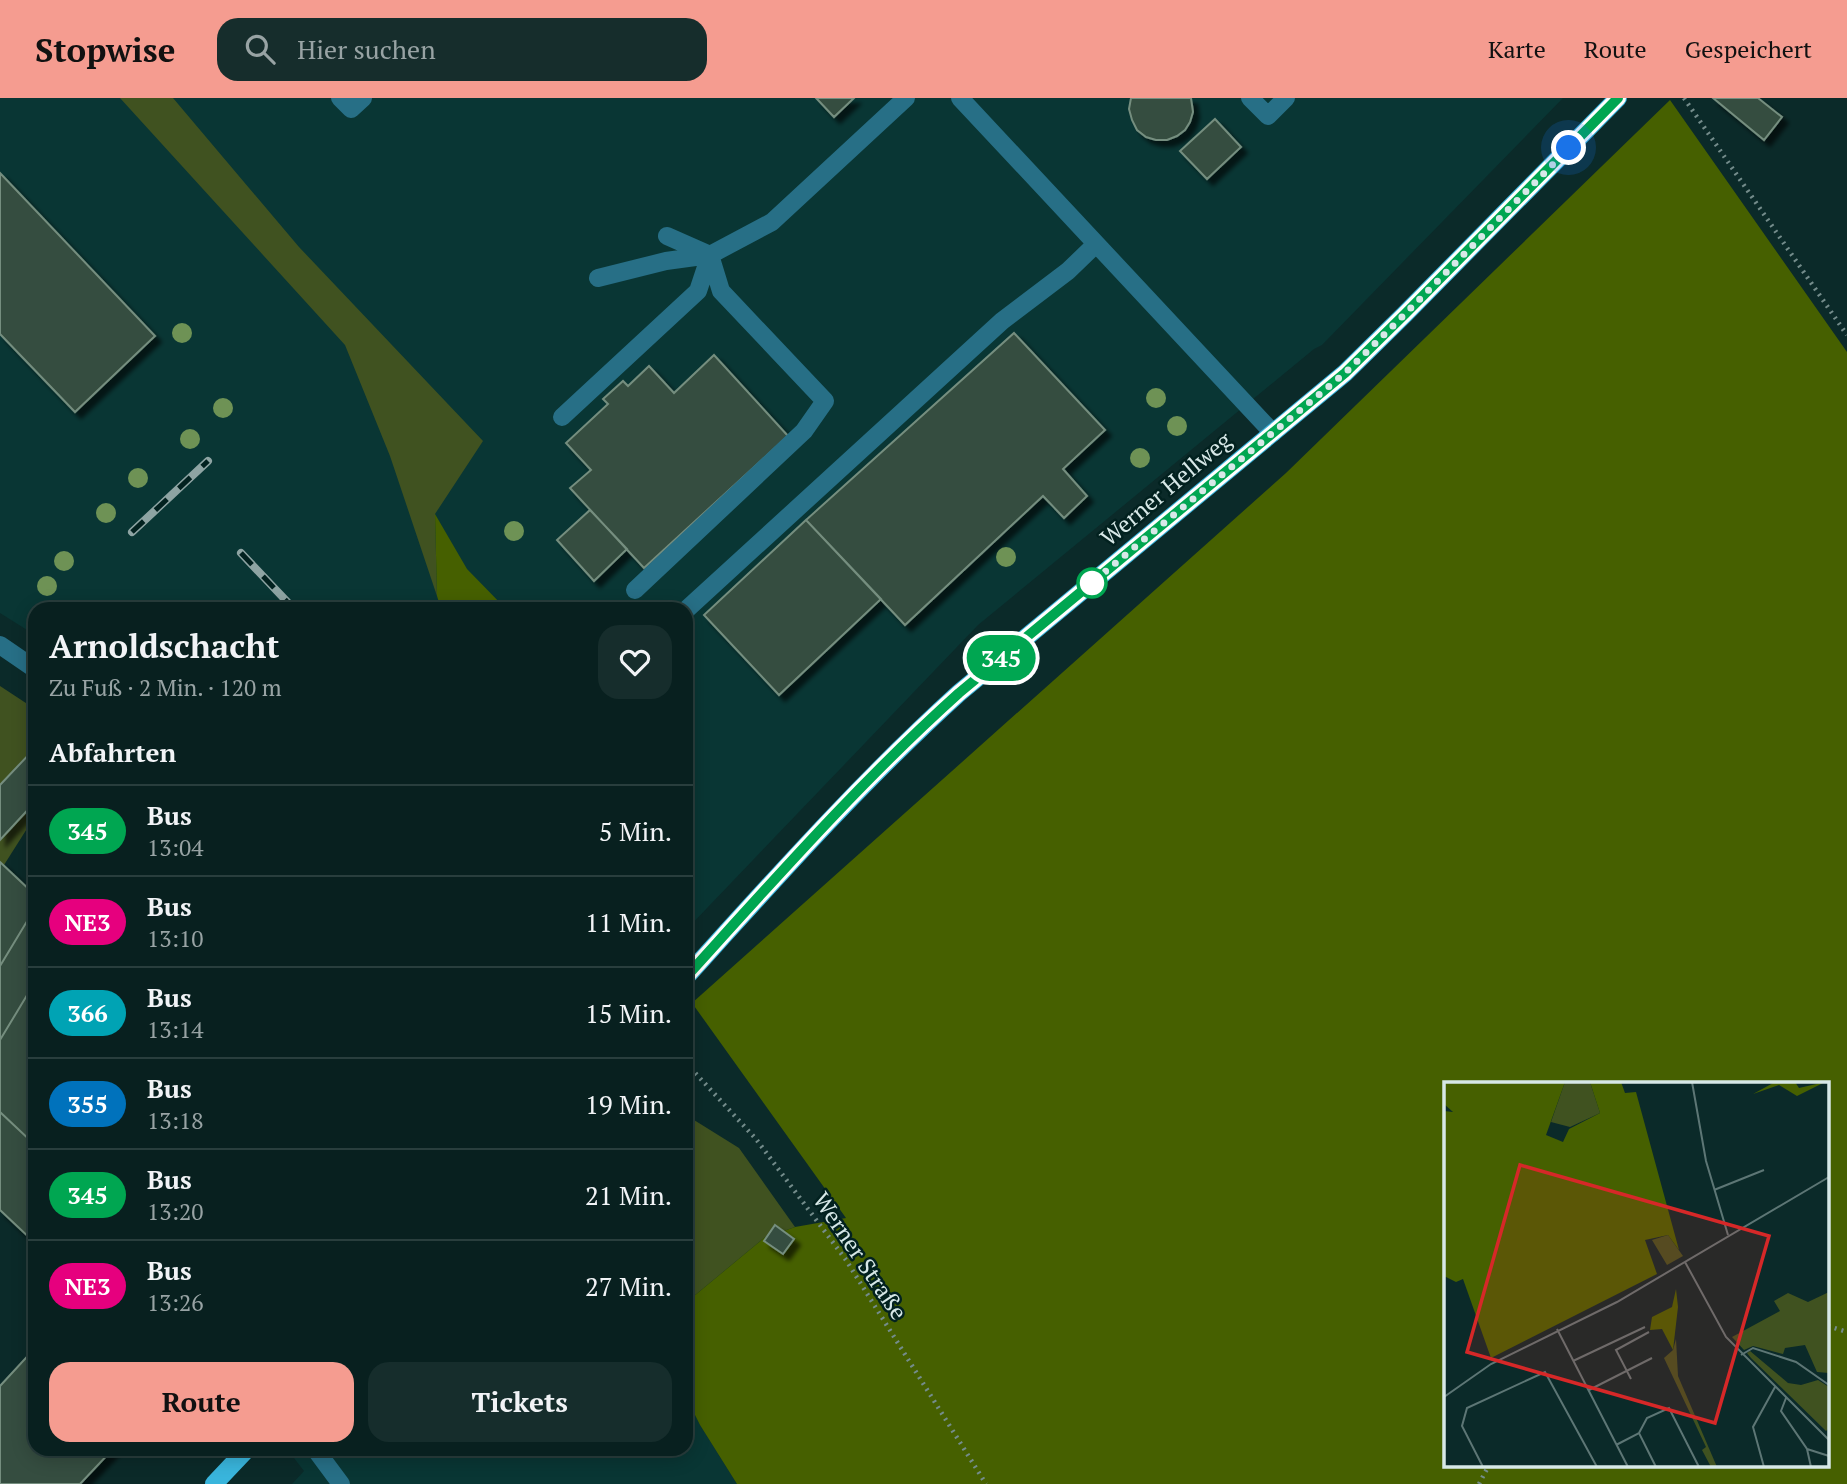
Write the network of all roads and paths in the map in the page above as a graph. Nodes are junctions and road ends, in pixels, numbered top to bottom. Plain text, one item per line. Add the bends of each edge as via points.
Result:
1 (340, 98) edge
2 (363, 98) edge
3 (906, 98) edge
4 (960, 98) edge
5 (1250, 98) edge
6 (1286, 98) edge
7 (1618, 98) edge
8 (1684, 98) edge
9 (667, 236) dead end
10 (1096, 244) junction
11 (710, 254) junction
12 (598, 278) dead end
13 (1847, 335) edge
14 (562, 417) dead end
15 (1273, 433) junction
16 (635, 590) dead end
17 (693, 604) edge
18 (0, 645) edge
19 (28, 664) edge
20 (693, 969) edge
21 (693, 1071) edge
22 (1829, 1326) edge
23 (1847, 1332) edge
24 (241, 1456) edge
25 (320, 1456) edge
26 (1488, 1466) edge
27 (215, 1484) edge
28 (341, 1484) edge
29 (986, 1484) edge
30 (1479, 1484) edge

1 - 2 street via 351,109
3 - 11 street via 772,222
4 - 10 street
5 - 6 street via 1268,116
7 - 15 main road, Werner Hellweg via 1345,373
8 - 13 path
9 - 11 street
10 - 15 street
10 - 17 street via 1002,321
11 - 12 street
11 - 14 street via 698,291
11 - 16 street via 721,291 825,401 804,431
15 - 20 main road, Werner Hellweg via 920,728
18 - 19 street
21 - 29 path, Werner Straße via 756,1139 846,1260
22 - 23 path
24 - 27 main road
25 - 28 street
26 - 30 path

